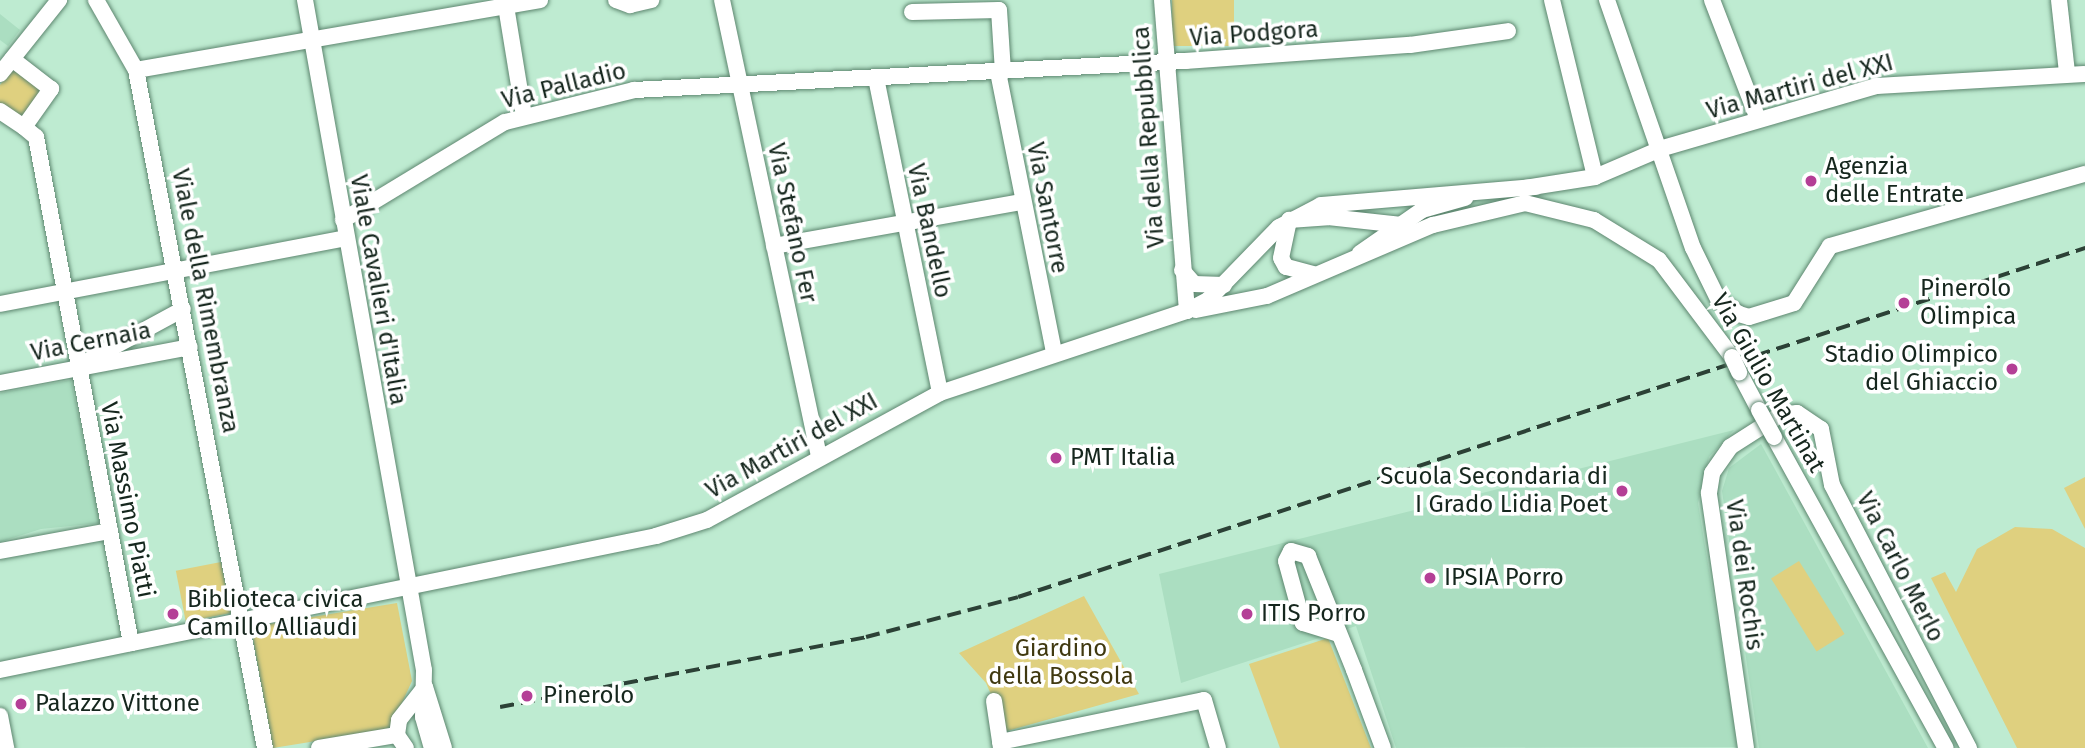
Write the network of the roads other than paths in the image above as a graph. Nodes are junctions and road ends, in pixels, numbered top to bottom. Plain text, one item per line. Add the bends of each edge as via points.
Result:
1 (60, 0) edge
2 (96, 0) edge
3 (305, 0) edge
4 (540, 0) edge
5 (617, 0) edge
6 (651, 0) edge
7 (722, 0) edge
8 (1162, 0) edge
9 (1552, 0) edge
10 (1607, 0) edge
11 (1712, 0) edge
12 (2059, 0) edge
13 (506, 3) edge
14 (912, 12) dead end
15 (1508, 31) dead end
16 (312, 37) junction
17 (12, 59) junction
18 (1165, 62) junction
19 (136, 70) junction
20 (1001, 72) junction
21 (2067, 73) junction
22 (0, 74) edge
23 (2085, 74) edge
24 (876, 78) junction
25 (738, 85) junction
26 (0, 111) edge
27 (524, 116) junction
28 (1758, 119) junction
29 (24, 127) junction
30 (1663, 148) junction
31 (2085, 174) edge
32 (1595, 177) junction
33 (1535, 187) junction
34 (1021, 202) junction
35 (343, 220) junction
36 (1289, 220) junction
37 (903, 223) junction
38 (1398, 225) junction
39 (1433, 225) junction
40 (346, 238) junction
41 (774, 246) junction
42 (1360, 253) junction
43 (178, 268) junction
44 (1182, 270) junction
45 (1313, 274) junction
46 (1224, 285) junction
47 (65, 292) junction
48 (0, 304) edge
49 (183, 309) junction
50 (1187, 311) junction
51 (190, 347) junction
52 (1054, 353) junction
53 (79, 367) junction
54 (0, 383) edge
55 (940, 393) junction
56 (1797, 413) joint
57 (819, 456) junction
58 (110, 531) junction
59 (0, 551) edge
60 (409, 588) junction
61 (240, 621) junction
62 (1339, 634) junction
63 (131, 643) junction
64 (0, 670) edge
65 (425, 687) junction
66 (994, 701) dead end
67 (0, 716) edge
68 (396, 740) edge
69 (1000, 745) edge
70 (6, 748) edge
71 (265, 748) edge
72 (319, 748) edge
73 (432, 748) edge
74 (444, 748) edge
75 (1218, 748) edge
76 (1383, 748) edge
77 (1746, 748) edge
78 (1946, 748) edge
79 (1969, 748) edge

1 - 17 street
2 - 19 street, Viale della Rimembranza
3 - 16 street, Viale Cavalieri d'Italia
4 - 13 street
5 - 6 street via 630,5
7 - 25 street, Via Stefano Fer
8 - 18 street, Via della Repubblica
9 - 32 street
10 - 30 street
11 - 28 street
12 - 21 street
13 - 16 street
13 - 27 street
14 - 20 street via 999,10
15 - 18 street, Via Podgora via 1410,46
16 - 19 street
16 - 35 street, Viale Cavalieri d'Italia
17 - 22 street
17 - 29 street via 51,89
18 - 20 street, Via Podgora
18 - 44 street, Via della Repubblica
19 - 43 street, Viale della Rimembranza
20 - 24 street, Via Podgora
20 - 34 street, Via Santorre
21 - 23 street, Via Martiri del XXI
21 - 28 street, Via Martiri del XXI via 1906,81
24 - 25 street, Via Podgora
24 - 37 street, Via Bandello
25 - 27 street, Via Palladio via 634,90
25 - 41 street, Via Stefano Fer
26 - 29 street
27 - 35 street, Via Palladio via 460,144
28 - 30 street, Via Martiri del XXI
29 - 47 street, Via Massimo Piatti via 36,136
30 - 31 street via 1693,248 1726,307 1749,317 1786,309 1830,246
30 - 32 street, Via Martiri del XXI
32 - 33 street, Via Martiri del XXI
33 - 36 street, Via Martiri del XXI via 1355,200 1321,205
33 - 38 street, Via Martiri del XXI via 1447,202
34 - 37 street
34 - 52 street, Via Santorre
35 - 40 street, Viale Cavalieri d'Italia
36 - 38 street via 1328,217
36 - 45 street via 1281,258 1286,267
36 - 46 street, Via Martiri del XXI
37 - 41 street
37 - 55 street, Via Bandello
38 - 39 street
38 - 42 street, Via Martiri del XXI
39 - 42 street, Via Martiri del XXI
39 - 78 street, Via Giulio Martinat, bridge via 1525,203 1594,220 1659,260 1735,364
40 - 43 street
40 - 60 street, Viale Cavalieri d'Italia
41 - 57 street, Via Stefano Fer
42 - 45 street, Via Martiri del XXI
43 - 47 street
43 - 49 street, Viale della Rimembranza
44 - 46 street, Via della Repubblica via 1195,284
44 - 50 street, Via della Repubblica
45 - 50 street, Via Martiri del XXI via 1234,306
46 - 50 street, Via Martiri del XXI
47 - 48 street
47 - 53 street, Via Massimo Piatti
49 - 51 street, Viale della Rimembranza
49 - 53 street
50 - 52 street, Via Martiri del XXI
51 - 53 street, Via Cernaia
51 - 61 street, Viale della Rimembranza
52 - 55 street, Via Martiri del XXI
53 - 54 street, Via Cernaia
53 - 58 street, Via Massimo Piatti
55 - 57 street, Via Martiri del XXI
56 - 77 street, Via dei Rochis via 1780,415 1730,447 1713,473 1709,493
56 - 79 street, Via Carlo Merlo via 1821,429 1832,485
57 - 60 street, Via Martiri del XXI via 707,520
58 - 59 street
58 - 63 street, Via Massimo Piatti
60 - 61 street, Via Martiri del XXI
60 - 65 street, Viale Cavalieri d'Italia
61 - 63 street, Via Martiri del XXI
61 - 71 street, Viale della Rimembranza
62 - 62 street via 1308,556 1291,551 1286,561 1303,622
62 - 76 street
63 - 64 street, Via Martiri del XXI
65 - 68 street via 405,708
65 - 73 street via 423,724
65 - 74 street
66 - 69 street
67 - 70 street
68 - 72 street
69 - 75 street via 1204,700

